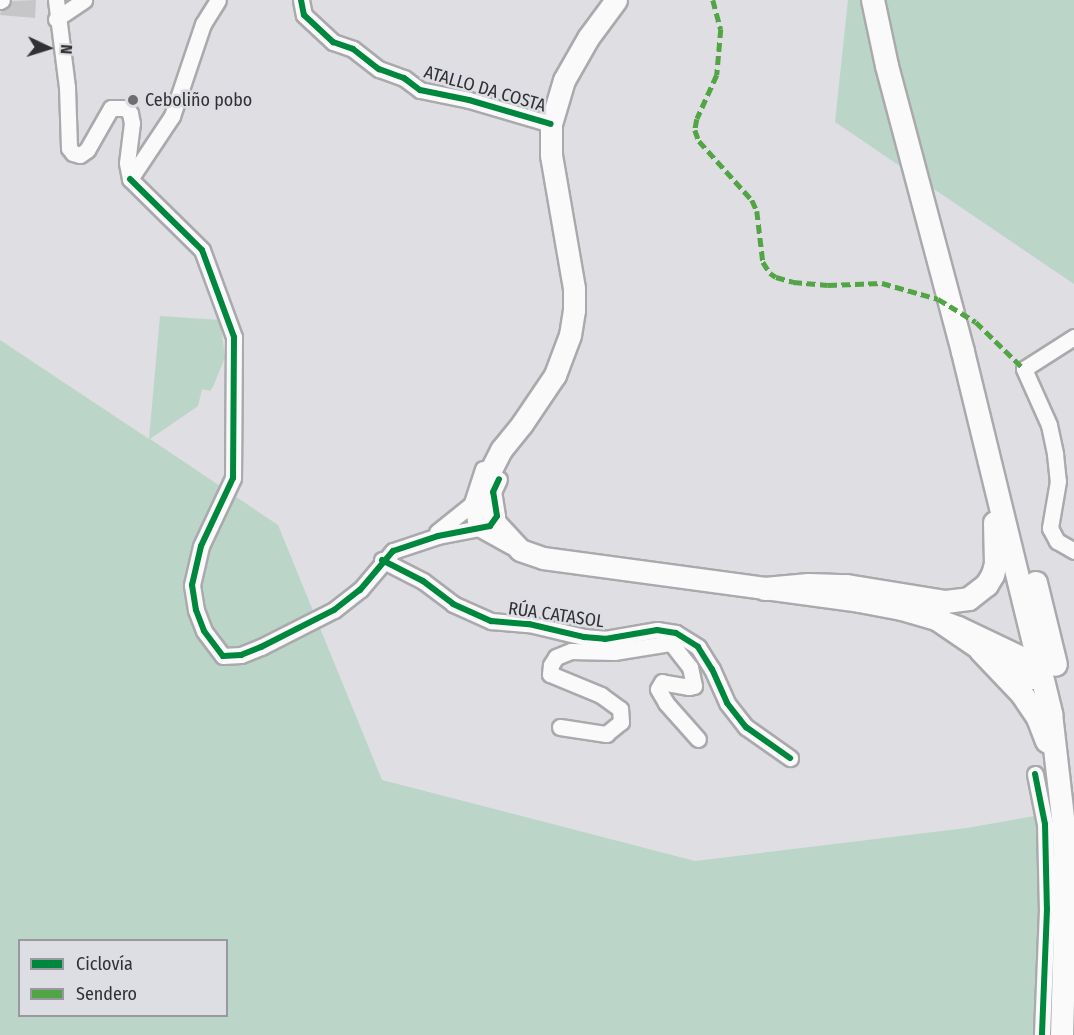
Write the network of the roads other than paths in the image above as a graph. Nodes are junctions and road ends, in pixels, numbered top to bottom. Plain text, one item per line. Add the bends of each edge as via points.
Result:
1 (84, 0) edge
2 (219, 0) edge
3 (301, 0) edge
4 (616, 0) edge
5 (873, 0) edge
6 (886, 0) edge
7 (56, 7) edge
8 (893, 65) junction
9 (551, 124) junction
10 (130, 179) junction
11 (1074, 337) edge
12 (964, 352) junction
13 (522, 424) junction
14 (498, 478) junction
15 (486, 511) junction
16 (1017, 516) junction
17 (421, 540) junction
18 (520, 543) junction
19 (1074, 551) edge
20 (382, 560) junction
21 (765, 589) junction
22 (936, 619) junction
23 (674, 638) junction
24 (981, 651) junction
25 (1042, 672) junction
26 (560, 728) dead end
27 (698, 739) dead end
28 (790, 758) dead end
29 (1071, 760) edge
30 (1035, 774) dead end
31 (1074, 842) edge
32 (1065, 885) junction
33 (1052, 1010) junction
34 (1042, 1035) edge
35 (1062, 1035) edge

1 - 7 street
2 - 10 street via 203,24 172,116
3 - 9 street, ATALLO DA COSTA via 304,15 333,42 353,49 420,90 479,102
4 - 9 main road via 564,80
5 - 8 main road
6 - 8 main road
7 - 10 street via 67,87 69,148 80,155 87,150 111,108 125,108 132,123 127,163
8 - 12 main road
8 - 12 main road via 938,255 946,310
9 - 13 main road via 551,155 574,288 574,310 555,375
10 - 20 street via 202,250 234,337 233,478 201,546 192,585 204,631 223,656 241,655 334,610 360,590
11 - 19 street via 1024,369 1049,425 1055,454 1058,481 1050,528 1057,542
12 - 16 main road
12 - 21 main road via 997,536 996,564 987,585 959,602 847,586
12 - 25 main road
13 - 14 main road
13 - 15 main road via 501,450 488,475
14 - 15 street
14 - 18 main road via 504,514
15 - 17 street
15 - 17 street via 460,530
15 - 18 main road via 507,539
16 - 25 main road via 1022,560 1045,654
16 - 29 main road via 1054,655
17 - 20 street
18 - 21 main road via 588,565
20 - 23 street, RÚA CATASOL via 423,581 453,604 491,621 529,624 584,637 606,639 657,630
21 - 22 main road via 877,604
22 - 24 main road
22 - 25 main road via 1023,658
23 - 26 street via 614,652 571,651 556,657 550,674 601,695 620,709 621,722 606,734
23 - 27 street via 690,667 694,686 662,682 658,689
23 - 28 street via 698,647 727,703 746,727
24 - 25 main road via 1026,677
24 - 32 main road via 1022,694 1046,738 1058,802
25 - 29 main road via 1051,681
25 - 32 main road via 1058,758
29 - 31 main road
30 - 33 street via 1045,824
32 - 33 main road
33 - 34 street
33 - 35 main road

